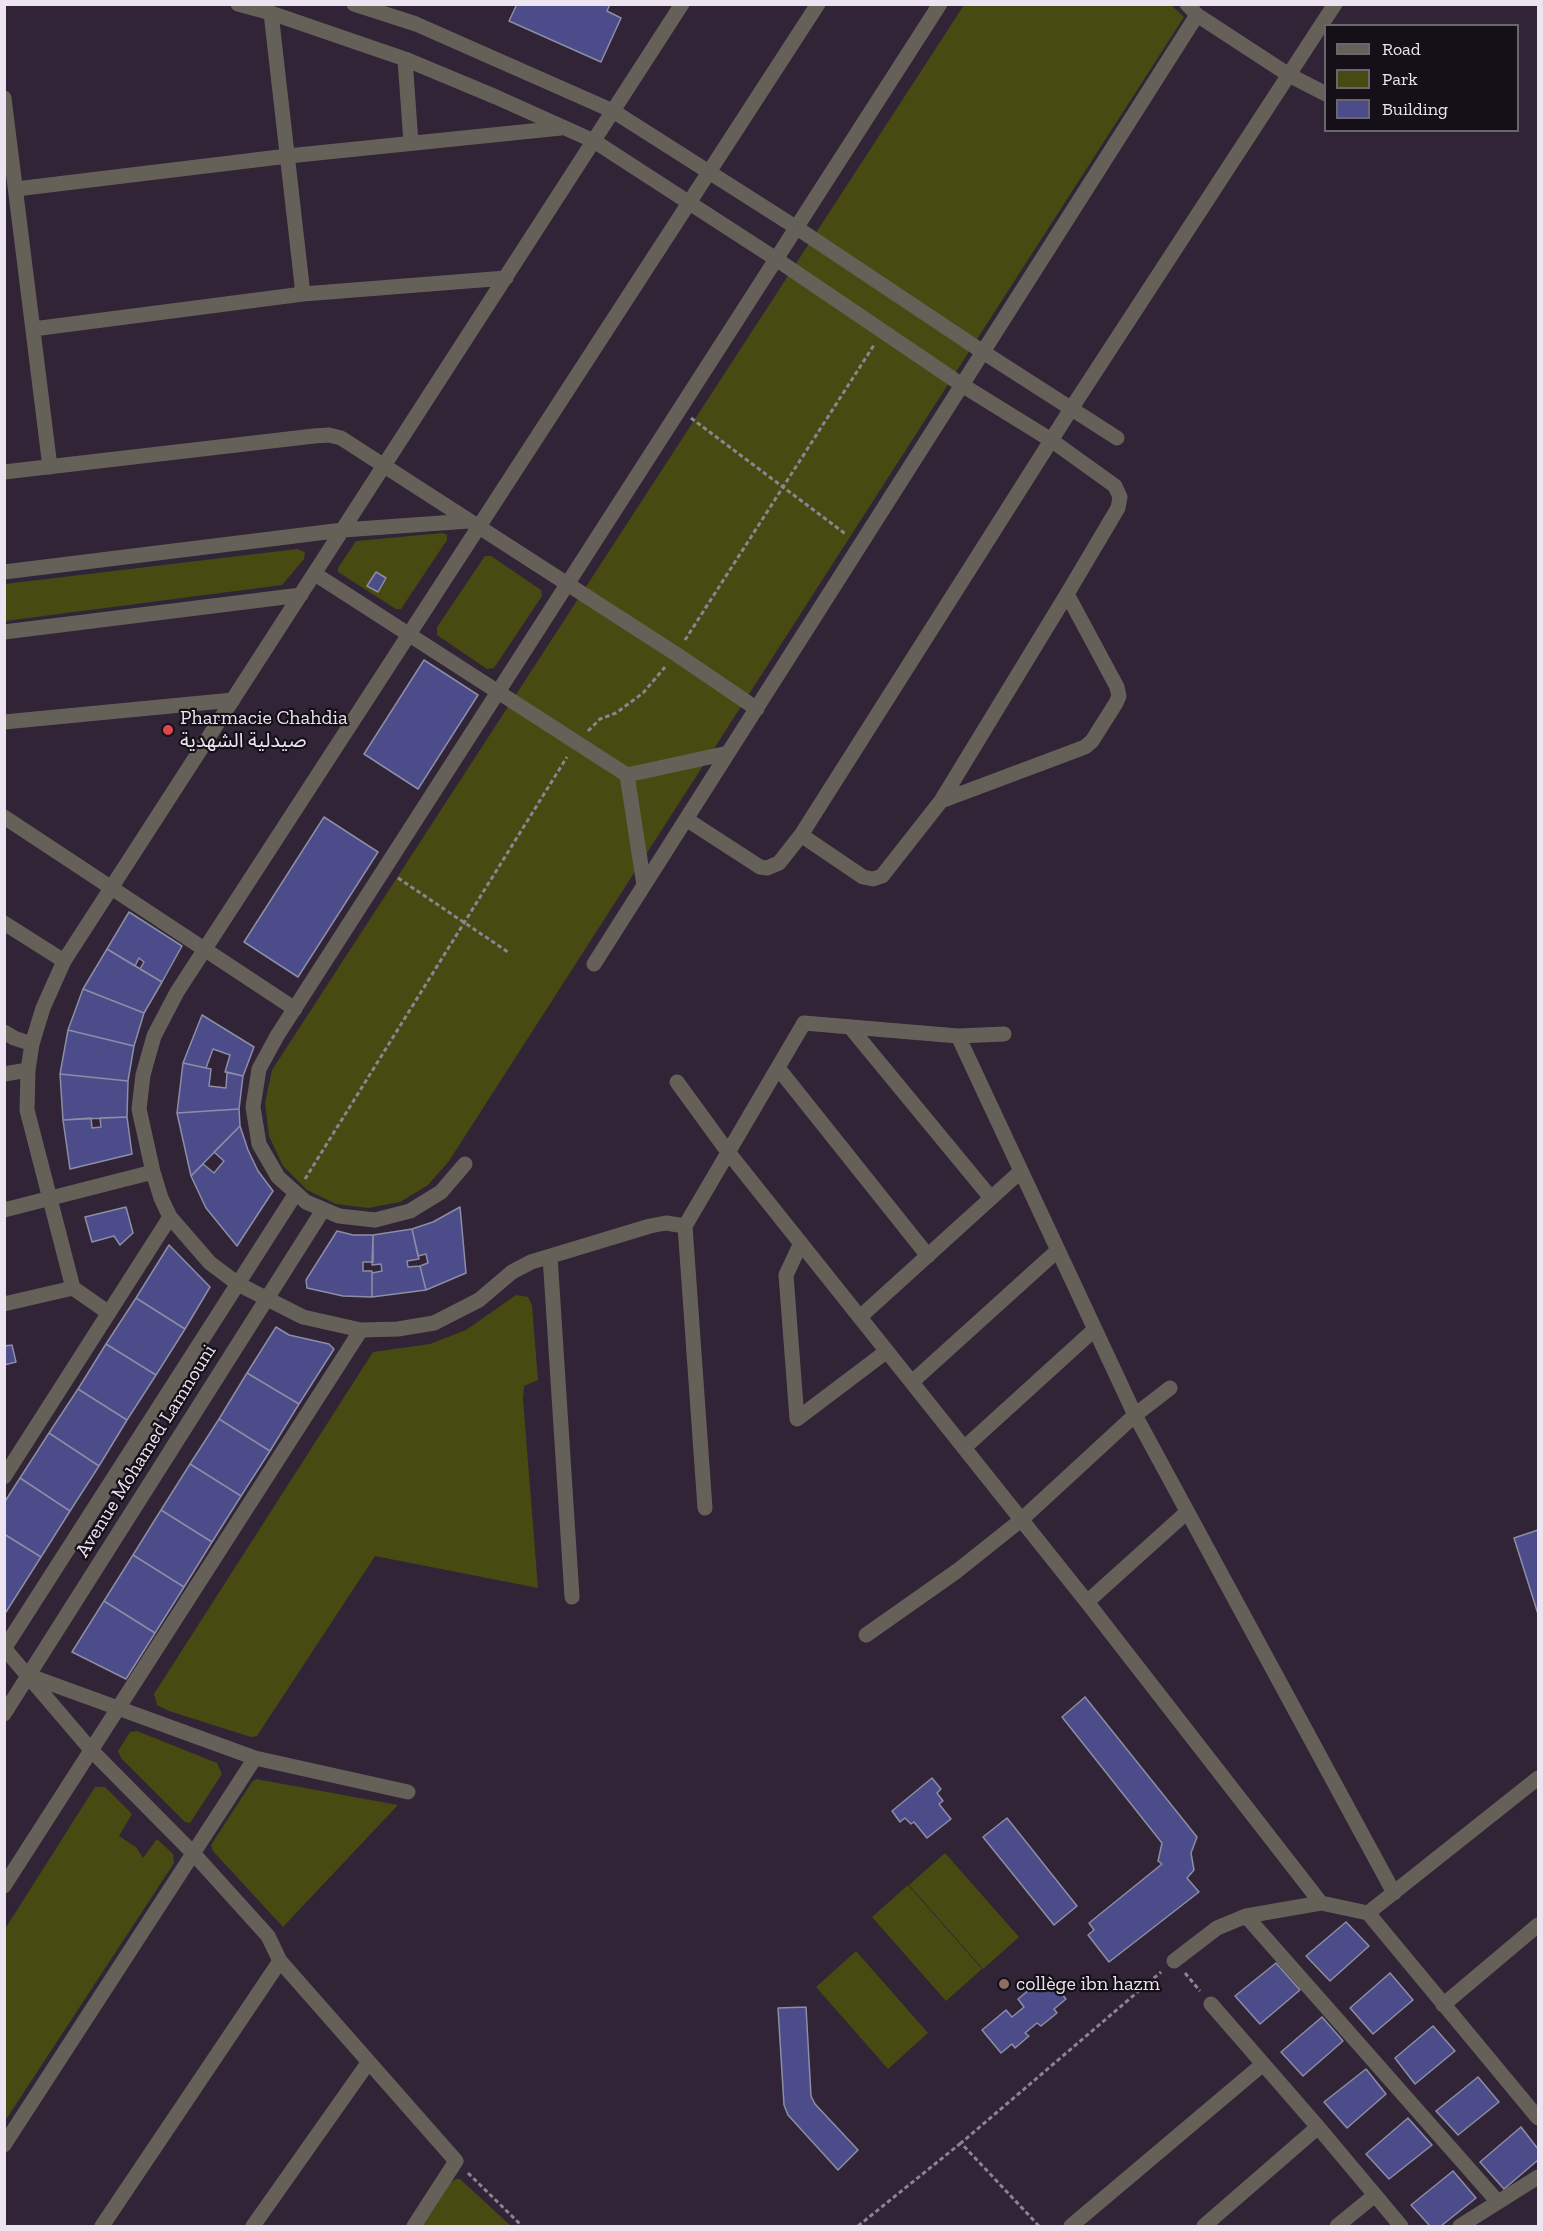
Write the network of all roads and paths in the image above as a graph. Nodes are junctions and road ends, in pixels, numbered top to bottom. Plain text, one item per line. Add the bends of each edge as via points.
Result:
1 (238, 4) edge
2 (354, 4) edge
3 (682, 4) edge
4 (818, 4) edge
5 (940, 4) edge
6 (1335, 4) edge
7 (1192, 10) edge
8 (271, 13) junction
9 (405, 59) junction
10 (1288, 75) junction
11 (1324, 93) edge
12 (4, 98) edge
13 (614, 111) junction
14 (564, 128) junction
15 (594, 141) junction
16 (411, 143) junction
17 (288, 156) junction
18 (709, 172) junction
19 (16, 189) junction
20 (689, 201) junction
21 (797, 228) junction
22 (776, 259) junction
23 (506, 278) junction
24 (303, 294) junction
25 (33, 329) junction
26 (983, 352) junction
27 (962, 385) junction
28 (679, 409) junction
29 (1071, 409) junction
30 (1117, 438) dead end
31 (1051, 440) junction
32 (50, 467) junction
33 (384, 467) junction
34 (4, 472) edge
35 (474, 525) junction
36 (343, 530) junction
37 (860, 545) junction
38 (4, 572) edge
39 (315, 574) junction
40 (566, 584) junction
41 (1067, 594) junction
42 (301, 595) junction
43 (4, 632) edge
44 (409, 635) junction
45 (498, 692) junction
46 (233, 700) junction
47 (757, 709) junction
48 (4, 722) edge
49 (728, 753) junction
50 (627, 775) junction
51 (941, 801) junction
52 (4, 817) edge
53 (686, 819) junction
54 (801, 836) junction
55 (384, 869) junction
56 (644, 885) junction
57 (112, 887) junction
58 (4, 923) edge
59 (205, 949) junction
60 (508, 952) dead end
61 (64, 961) junction
62 (594, 964) dead end
63 (295, 1008) junction
64 (850, 1027) junction
65 (4, 1032) edge
66 (1004, 1034) dead end
67 (958, 1036) junction
68 (32, 1044) junction
69 (778, 1068) junction
70 (27, 1070) junction
71 (4, 1074) edge
72 (677, 1082) dead end
73 (728, 1152) junction
74 (465, 1164) dead end
75 (1021, 1171) junction
76 (153, 1172) junction
77 (296, 1193) junction
78 (991, 1198) junction
79 (49, 1199) junction
80 (4, 1210) edge
81 (323, 1210) junction
82 (170, 1217) junction
83 (685, 1226) junction
84 (801, 1243) junction
85 (1058, 1250) junction
86 (550, 1256) junction
87 (928, 1256) junction
88 (238, 1284) junction
89 (73, 1288) junction
90 (266, 1300) junction
91 (4, 1305) edge
92 (109, 1313) junction
93 (860, 1317) junction
94 (1095, 1329) junction
95 (361, 1330) junction
96 (887, 1351) junction
97 (912, 1383) junction
98 (1170, 1388) dead end
99 (1135, 1415) junction
100 (964, 1448) junction
101 (4, 1477) edge
102 (705, 1508) dead end
103 (1187, 1512) junction
104 (1021, 1520) junction
105 (572, 1597) dead end
106 (1087, 1602) junction
107 (866, 1635) dead end
108 (5, 1649) edge
109 (29, 1676) junction
110 (119, 1709) junction
111 (4, 1714) edge
112 (92, 1751) junction
113 (255, 1758) junction
114 (1539, 1778) edge
115 (408, 1792) dead end
116 (193, 1853) junction
117 (4, 1886) edge
118 (1394, 1893) junction
119 (1321, 1903) junction
120 (1368, 1913) junction
121 (1246, 1916) junction
122 (1537, 1930) edge
123 (280, 1961) junction
124 (1174, 1961) junction
125 (1211, 2004) joint
126 (1443, 2005) junction
127 (368, 2063) junction
128 (1263, 2064) junction
129 (1539, 2118) edge
130 (1318, 2127) junction
131 (961, 2143) junction
132 (4, 2145) edge
133 (456, 2161) junction
134 (1539, 2177) edge
135 (1375, 2195) junction
136 (1498, 2202) junction
137 (102, 2226) edge
138 (253, 2226) edge
139 (414, 2226) edge
140 (522, 2226) edge
141 (858, 2226) edge
142 (1039, 2226) edge
143 (1071, 2226) edge
144 (1204, 2226) edge
145 (1337, 2226) edge
146 (1401, 2226) edge
147 (1460, 2226) edge

1 - 8 street
2 - 13 street via 416,24
3 - 13 street
4 - 18 street
5 - 21 street
6 - 10 street
7 - 10 street
7 - 26 street
8 - 9 street
8 - 17 street
9 - 14 street
9 - 16 street
10 - 11 street
10 - 29 street
12 - 19 street
13 - 15 street
13 - 18 street
14 - 15 street
14 - 16 street
15 - 20 street
15 - 23 street
16 - 17 street
17 - 19 street
17 - 24 street
18 - 20 street
18 - 21 street
19 - 25 street
20 - 22 street
20 - 35 street
21 - 22 street
21 - 26 street
22 - 27 street
22 - 28 street
23 - 24 street
23 - 33 street
24 - 25 street
25 - 32 street
26 - 27 street
26 - 29 street
27 - 31 street
27 - 37 street
28 - 37 path
28 - 40 street
29 - 30 street
29 - 31 street
31 - 41 street via 1115,486 1120,497 1118,508
31 - 54 street
32 - 33 street via 328,435 341,438
32 - 34 street
33 - 35 street
33 - 36 street
35 - 36 street
35 - 40 street
35 - 44 street
36 - 38 street
36 - 39 street
37 - 47 street
39 - 42 street
39 - 44 street
40 - 45 street
40 - 47 street
41 - 51 street
41 - 51 street via 1117,687 1116,703 1088,746
42 - 43 street
42 - 46 street
44 - 45 street
44 - 59 street
45 - 50 street
45 - 55 street
46 - 48 street
46 - 57 street
47 - 49 street
49 - 50 street
49 - 53 street
50 - 56 street
51 - 54 street via 878,878 863,877
52 - 57 street
53 - 54 street via 760,867 779,863
53 - 56 street
55 - 60 path
55 - 63 street
56 - 62 street
57 - 59 street
57 - 61 street
58 - 61 street
59 - 63 street
59 - 76 street via 154,1036 143,1075 139,1109
61 - 68 street
63 - 77 street via 259,1069 253,1107 259,1144 278,1177
64 - 67 street
64 - 69 street via 804,1023
64 - 78 street
65 - 68 street
66 - 67 street
67 - 75 street
68 - 70 street
69 - 73 street
69 - 87 street
70 - 71 street
70 - 79 street via 27,1110
72 - 73 street
73 - 83 street
73 - 84 street
74 - 81 street via 441,1192 410,1211 375,1220
75 - 78 street
75 - 85 street
76 - 79 street
76 - 82 street
77 - 81 street
77 - 88 street, Avenue Mohamed Lamnouni
78 - 87 street
79 - 80 street
79 - 89 street
81 - 90 street, Avenue Mohamed Lamnouni
82 - 88 street via 210,1263
82 - 92 street
83 - 86 street via 650,1226
83 - 102 street
84 - 93 street
84 - 96 street via 786,1275 797,1419
85 - 94 street
85 - 97 street
86 - 95 street via 512,1272 479,1300 434,1323
86 - 105 street
87 - 93 street
88 - 90 street
88 - 108 street, Avenue Mohamed Lamnouni
89 - 91 street
89 - 92 street
90 - 95 street via 303,1317
90 - 109 street, Avenue Mohamed Lamnouni
92 - 101 street
93 - 96 street
94 - 99 street
94 - 100 street
95 - 110 street
96 - 97 street
97 - 100 street
98 - 99 street
99 - 103 street
99 - 104 street
100 - 104 street
103 - 106 street
103 - 118 street
104 - 106 street
104 - 107 street
106 - 119 street
108 - 109 street
109 - 110 street
109 - 111 street, Avenue Mohamed Lamnouni
109 - 112 street
110 - 112 street
110 - 113 street
112 - 116 street
112 - 117 street
113 - 115 street
113 - 116 street
114 - 118 street
116 - 123 street via 268,1936
116 - 132 street
118 - 120 street
119 - 120 street
119 - 121 street
120 - 126 street
121 - 124 street via 1217,1928
121 - 136 street
122 - 126 street
123 - 127 street
123 - 137 street
124 - 125 path
124 - 131 path
125 - 128 street
126 - 129 street
127 - 133 street
127 - 138 street
128 - 130 street
128 - 143 street
130 - 135 street
130 - 144 street
131 - 141 path
131 - 142 path
133 - 139 street
133 - 140 path
134 - 136 street
135 - 145 street
135 - 146 street
136 - 147 street

